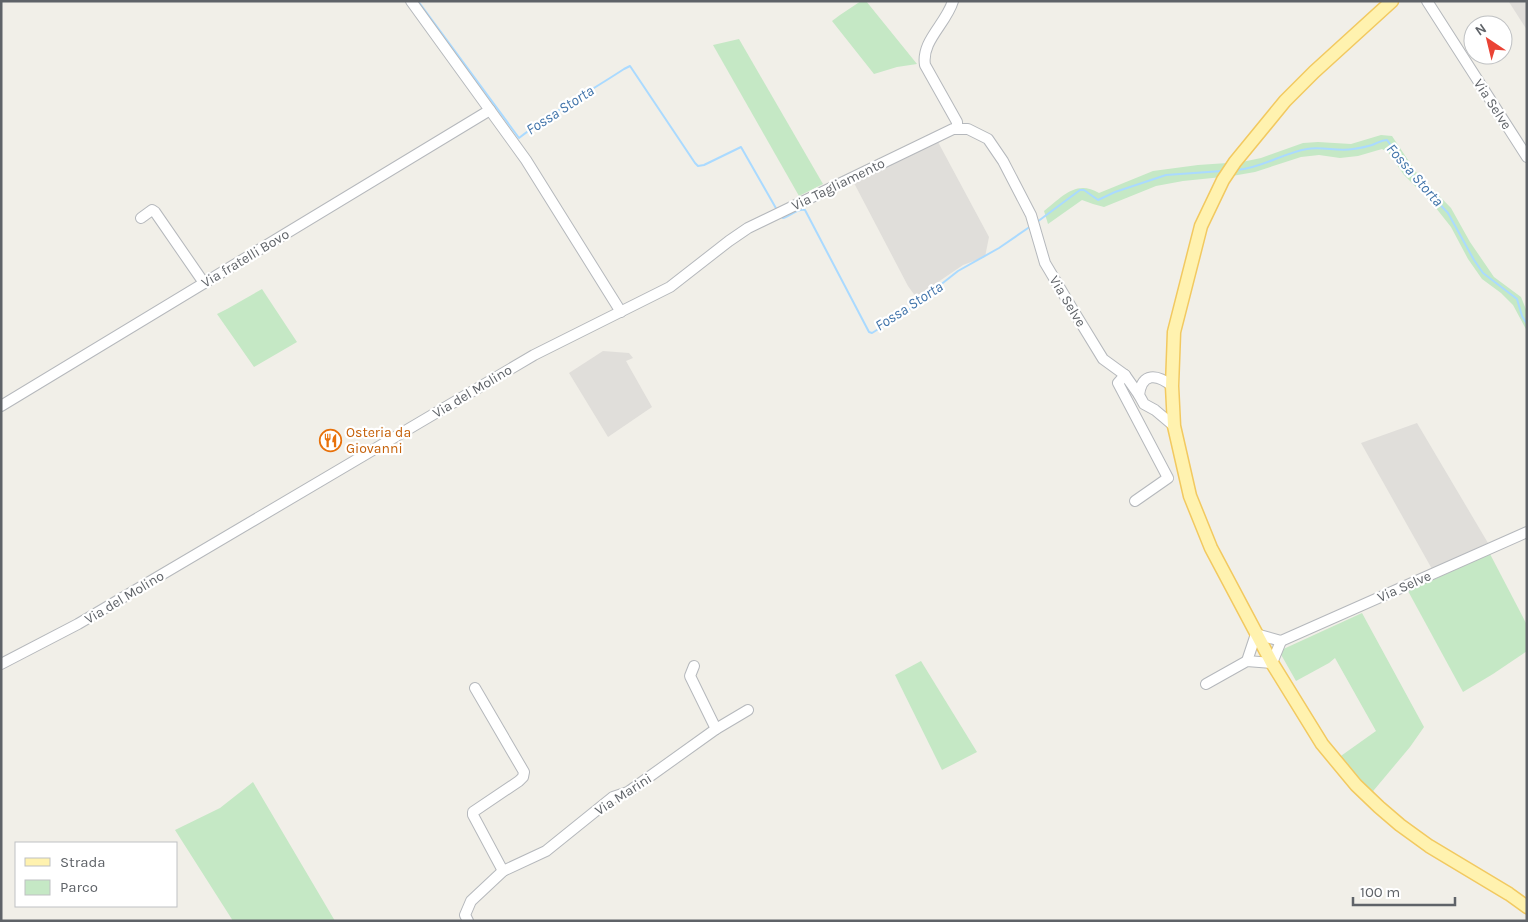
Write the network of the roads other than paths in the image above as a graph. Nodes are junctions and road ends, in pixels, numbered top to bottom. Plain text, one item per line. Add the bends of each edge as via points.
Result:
1 (411, 1) edge
2 (953, 1) edge
3 (1392, 1) edge
4 (1427, 1) edge
5 (490, 110) junction
6 (957, 128) junction
7 (1527, 157) edge
8 (141, 218) dead end
9 (204, 283) junction
10 (621, 312) junction
11 (1172, 362) junction
12 (1125, 375) junction
13 (1151, 378) junction
14 (1172, 392) junction
15 (1138, 395) junction
16 (1, 406) edge
17 (1156, 410) junction
18 (1174, 426) junction
19 (1135, 501) dead end
20 (1527, 532) edge
21 (1256, 634) junction
22 (1281, 641) junction
23 (1247, 661) junction
24 (1272, 663) junction
25 (1, 664) edge
26 (694, 666) dead end
27 (1206, 684) dead end
28 (474, 688) dead end
29 (748, 710) dead end
30 (716, 729) junction
31 (503, 871) junction
32 (1527, 907) edge
33 (468, 921) edge

1 - 5 street
2 - 6 street via 924,59 957,122
3 - 11 main road via 1285,101 1223,180 1201,226 1174,332
4 - 7 street, Via Selve
5 - 9 street, Via fratelli Bovo
5 - 10 street via 526,160
6 - 10 street, Via Tagliamento via 738,234 670,287
6 - 12 street, Via Selve via 968,129 988,139 1003,161 1031,215 1045,262 1103,359
8 - 9 street via 152,210 155,212
9 - 16 street, Via fratelli Bovo
10 - 25 street, Via del Molino via 534,355 78,624
11 - 13 street
11 - 14 main road
12 - 13 street, Via Selve
12 - 15 street, Via Selve
12 - 19 street via 1118,383 1168,478
13 - 14 street, Via Selve via 1163,379
13 - 15 street via 1141,386
14 - 17 street via 1164,406
14 - 18 main road
15 - 17 street, Via Selve via 1144,404
17 - 18 street, Via Selve
18 - 21 main road via 1190,496 1211,548
20 - 22 street, Via Selve
21 - 22 street
21 - 23 street
21 - 24 main road
22 - 24 street
23 - 24 street
23 - 27 street
24 - 32 main road via 1322,744 1368,797 1429,846
26 - 30 street via 690,676
28 - 31 street via 524,772 520,781 472,812
29 - 30 street, Via Marini
30 - 31 street, Via Marini via 628,792 613,797 546,850
31 - 33 street, Via Marini via 471,902 465,915

